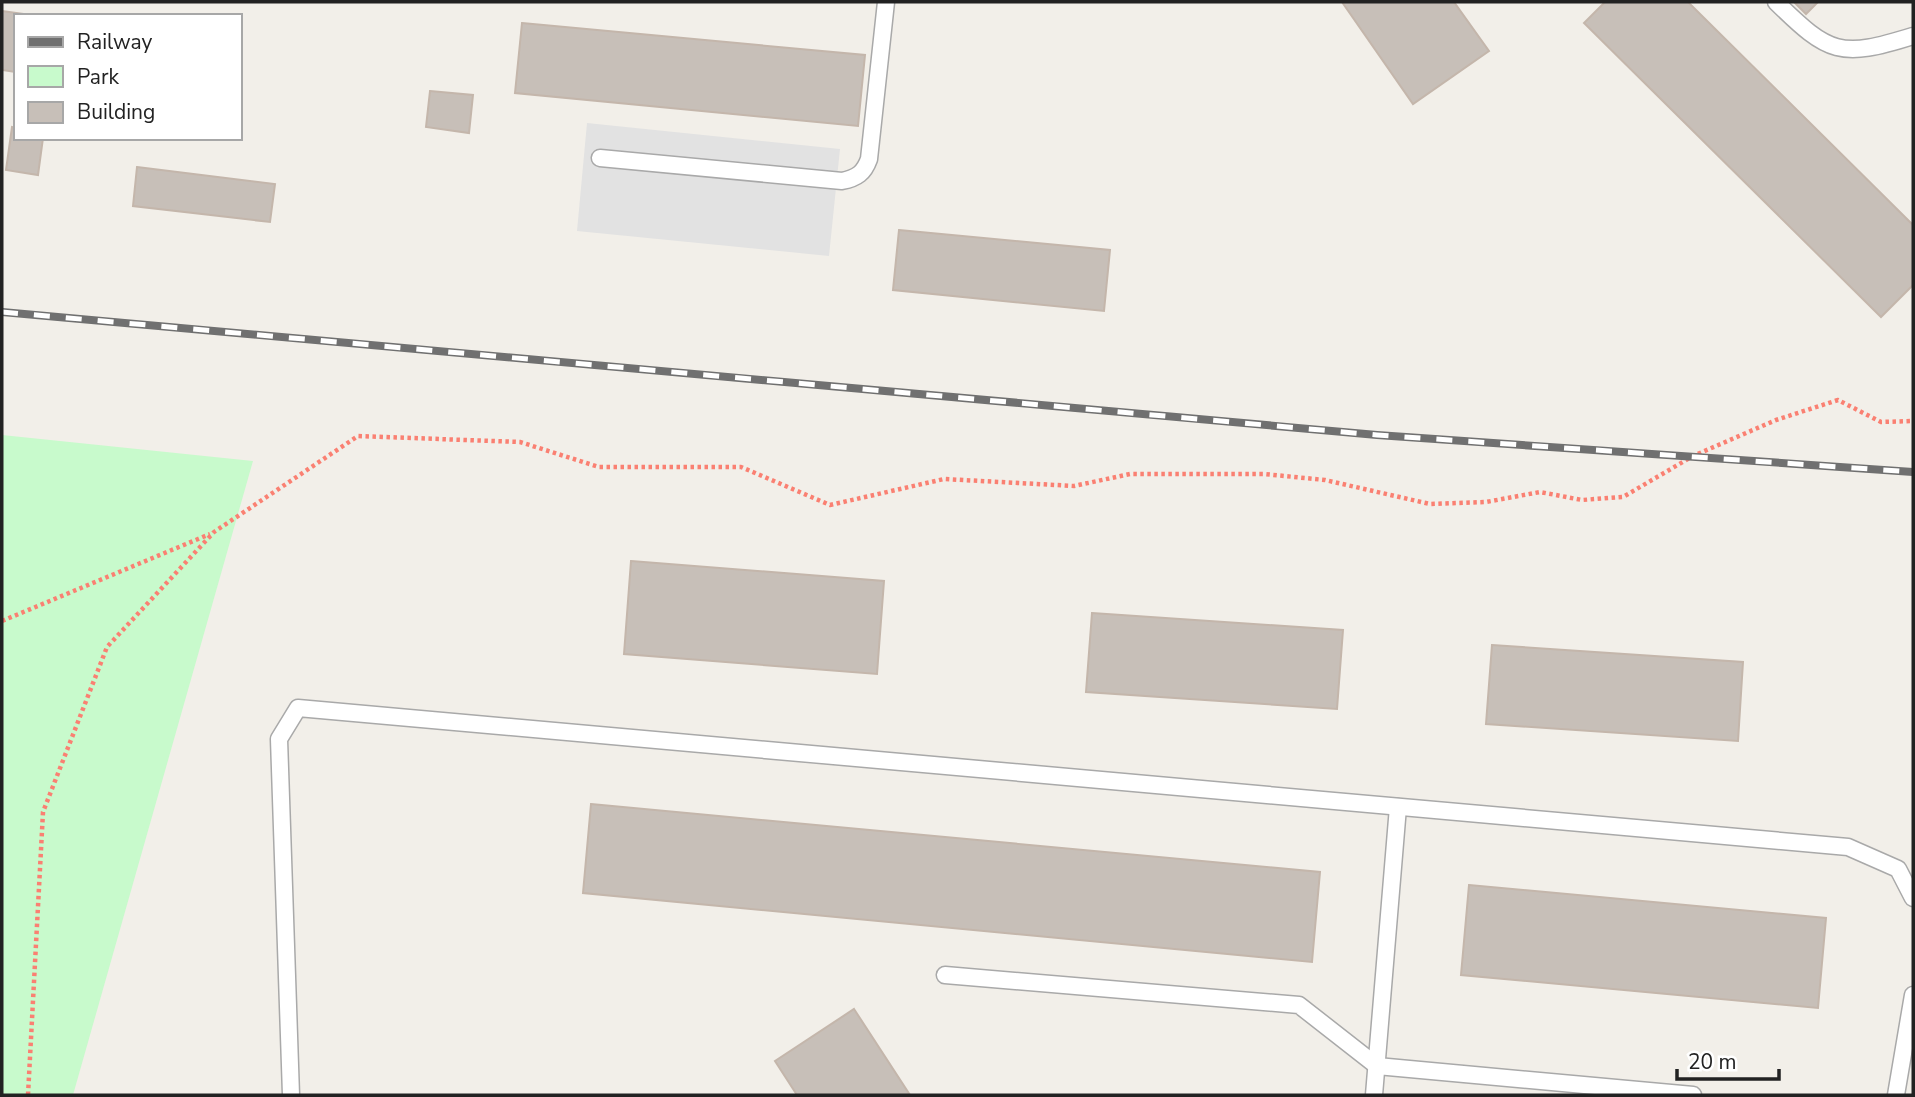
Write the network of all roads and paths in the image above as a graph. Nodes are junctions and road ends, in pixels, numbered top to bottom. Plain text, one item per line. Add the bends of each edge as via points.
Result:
1 (886, 2) edge
2 (1776, 2) edge
3 (1913, 36) edge
4 (600, 158) dead end
5 (1913, 421) edge
6 (214, 532) junction
7 (2, 621) edge
8 (1398, 807) junction
9 (1913, 898) edge
10 (945, 975) dead end
11 (1913, 995) edge
12 (1377, 1066) junction
13 (28, 1095) edge
14 (290, 1095) edge
15 (1374, 1095) edge
16 (1693, 1095) edge
17 (1896, 1095) edge

1 - 4 lane via 869,159 855,178 842,181
2 - 3 lane via 1833,49 1885,45
5 - 6 path via 1881,422 1838,400 1776,419 1693,456 1623,497 1582,500 1540,492 1486,502 1430,504 1325,480 1264,474 1130,474 1074,486 944,479 830,505 741,467 598,467 520,442 358,436
6 - 7 path
6 - 13 path via 107,647 43,812
8 - 9 lane via 1848,848 1898,869
8 - 12 lane
8 - 14 lane via 298,708 279,740
10 - 12 lane via 1298,1004
11 - 17 lane
12 - 15 lane
12 - 16 lane

